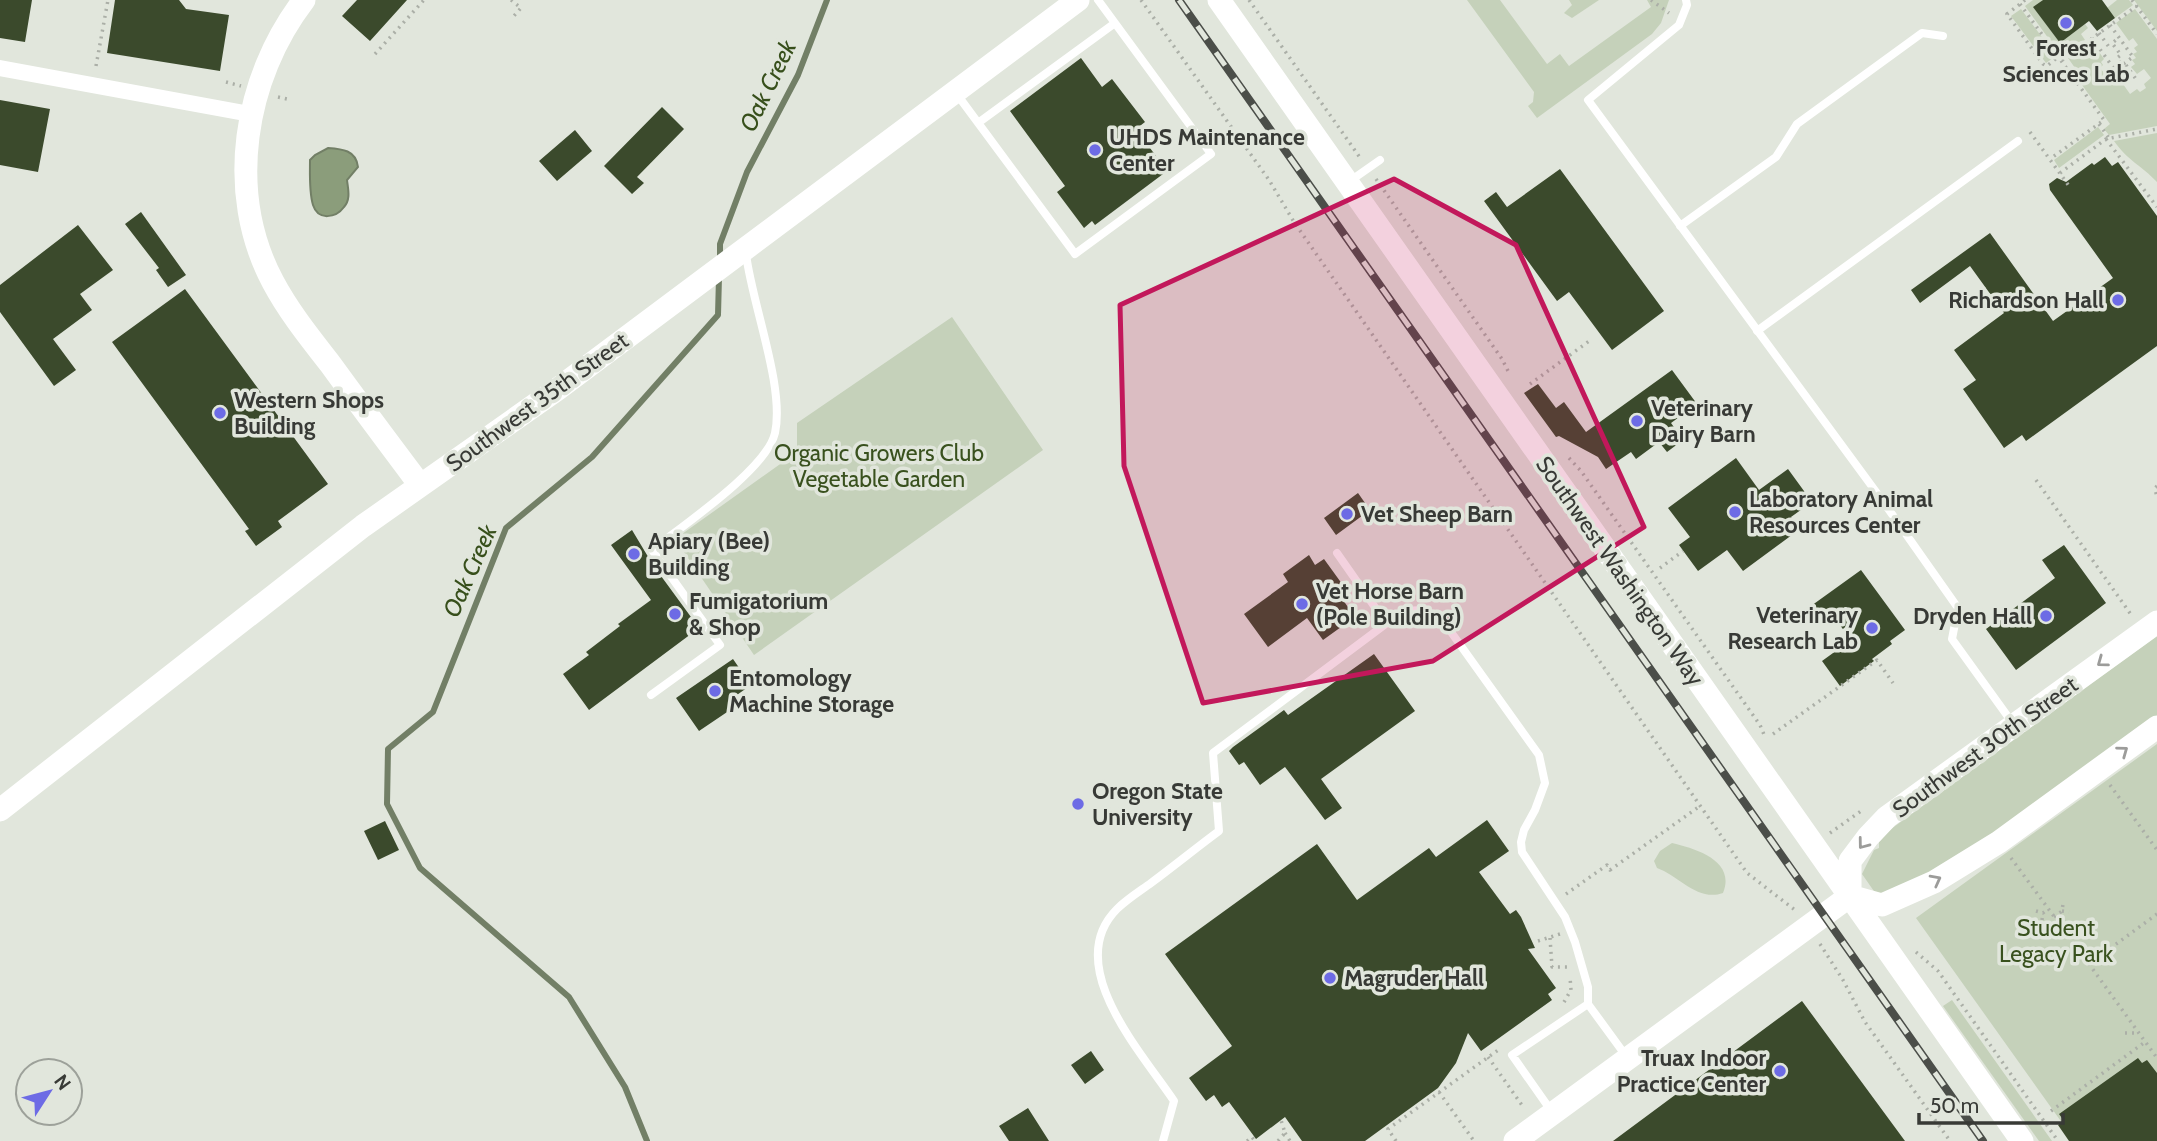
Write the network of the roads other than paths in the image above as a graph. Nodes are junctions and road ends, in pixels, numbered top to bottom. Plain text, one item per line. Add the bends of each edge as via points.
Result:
1 (304, 0) edge
2 (1078, 0) edge
3 (1098, 0) edge
4 (1219, 0) edge
5 (1686, 0) edge
6 (1115, 23) junction
7 (1942, 36) dead end
8 (0, 68) edge
9 (955, 92) junction
10 (250, 114) junction
11 (978, 123) junction
12 (2018, 141) dead end
13 (1380, 160) dead end
14 (1348, 183) junction
15 (1680, 226) junction
16 (738, 253) junction
17 (1757, 331) junction
18 (420, 485) junction
19 (1337, 553) dead end
20 (1386, 623) junction
21 (2150, 627) edge
22 (651, 695) dead end
23 (2014, 726) junction
24 (2157, 727) edge
25 (0, 810) edge
26 (1850, 896) junction
27 (1588, 1004) junction
28 (1628, 1059) junction
29 (1553, 1113) junction
30 (1163, 1141) edge
31 (1515, 1141) edge
32 (2022, 1141) edge

1 - 10 street via 271,54
2 - 9 street, Southwest 35th Street
3 - 6 lane
4 - 14 street, Southwest Washington Way
5 - 15 lane via 1682,20 1672,32 1588,100
6 - 11 lane
6 - 11 lane via 1211,154 1075,254
7 - 15 lane via 1922,33 1797,124 1776,157
8 - 10 street
9 - 11 lane
9 - 16 street, Southwest 35th Street
10 - 18 street via 249,215 272,280
12 - 17 lane
13 - 14 lane
14 - 26 street, Southwest Washington Way
15 - 17 lane
16 - 18 street, Southwest 35th Street via 559,388
16 - 22 lane via 772,376 775,433 751,468 652,550 720,645
17 - 23 lane via 1958,608 1952,639
18 - 25 street, Southwest 35th Street
19 - 20 lane
20 - 27 lane via 1403,611 1423,610 1441,618 1533,744 1545,783 1524,830 1522,852 1569,928 1588,987
20 - 30 lane via 1213,752 1219,831 1116,909 1103,930 1098,962 1105,993 1174,1101
21 -> 23 street, Southwest 30th Street
23 -> 26 street, Southwest 30th Street via 1887,817 1850,861
26 -> 24 street via 1882,905 1934,882 1998,842
26 - 28 street
26 - 32 street, Southwest Washington Way
27 - 28 lane
27 - 29 lane via 1512,1055
28 - 29 street
29 - 31 street

